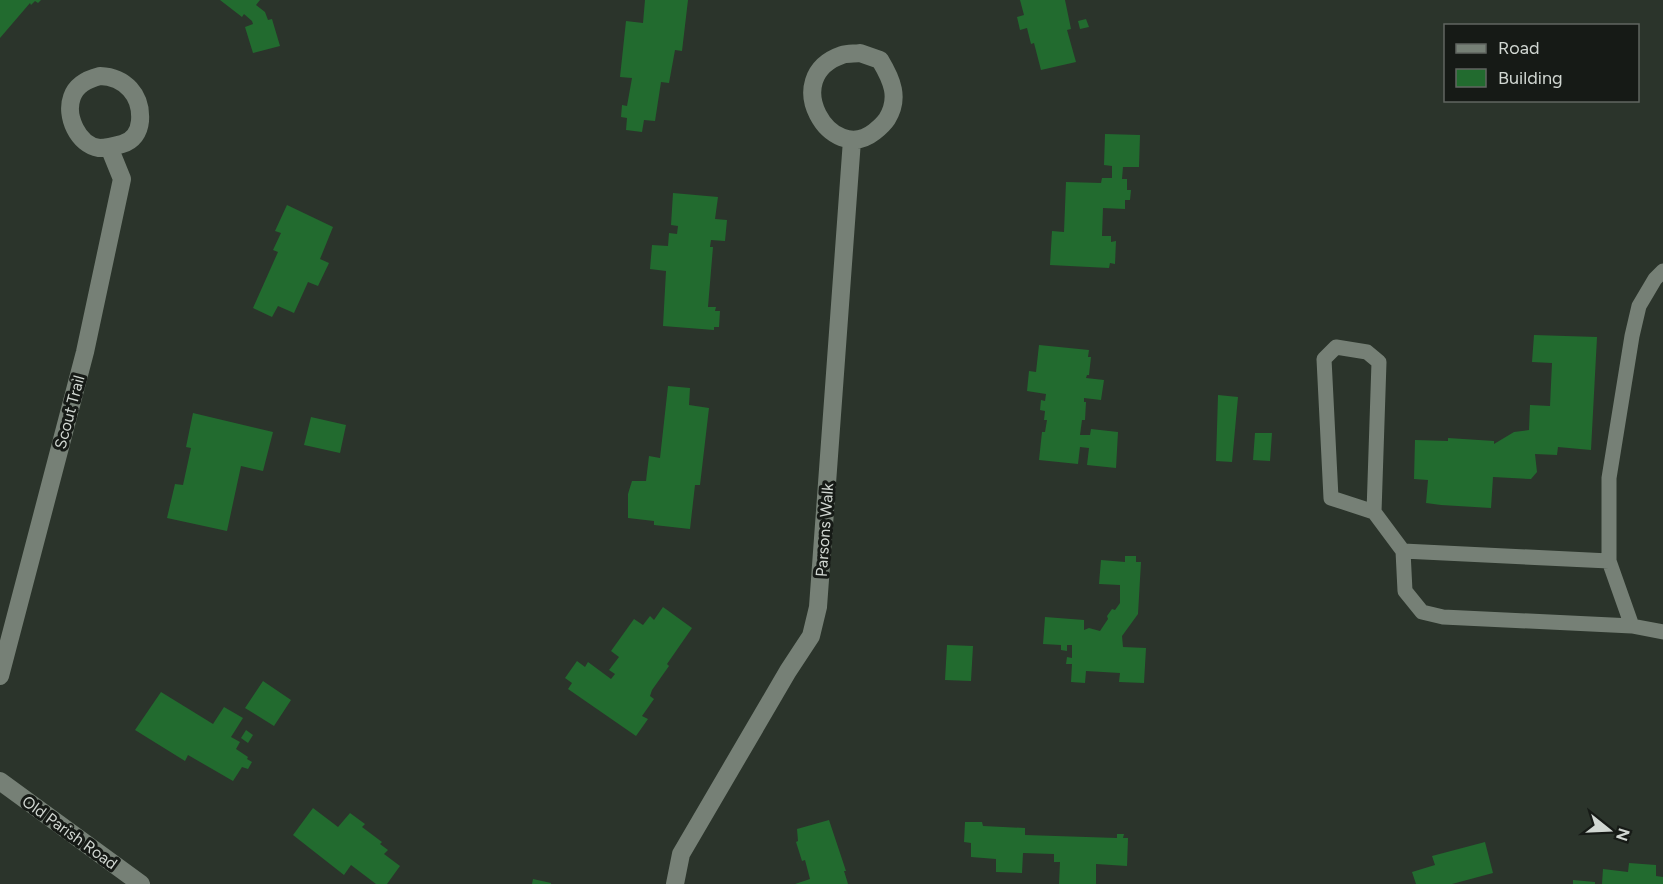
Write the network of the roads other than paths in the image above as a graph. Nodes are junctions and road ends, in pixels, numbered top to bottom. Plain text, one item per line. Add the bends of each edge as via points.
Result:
1 (852, 140) junction
2 (109, 147) dead end
3 (1663, 271) edge
4 (1374, 512) junction
5 (1403, 551) junction
6 (1609, 561) junction
7 (1632, 626) junction
8 (1663, 632) edge
9 (0, 676) edge
10 (0, 781) edge
11 (141, 884) edge
12 (675, 884) edge

1 - 1 street via 833,133 814,109 812,93 815,76 828,63 842,55 860,53 880,60 895,95 884,124 866,138
1 - 12 street, Parsons Walk via 816,617 811,636 681,854
2 - 9 street, Scout Trail via 122,179 85,352
3 - 6 lane via 1639,306 1632,336 1609,478
4 - 4 lane via 1331,498 1324,359 1336,347 1367,352 1379,362
4 - 5 lane
5 - 6 lane
5 - 7 lane via 1405,591 1422,612 1443,617
6 - 7 lane
7 - 8 lane
10 - 11 street, Old Parish Road

